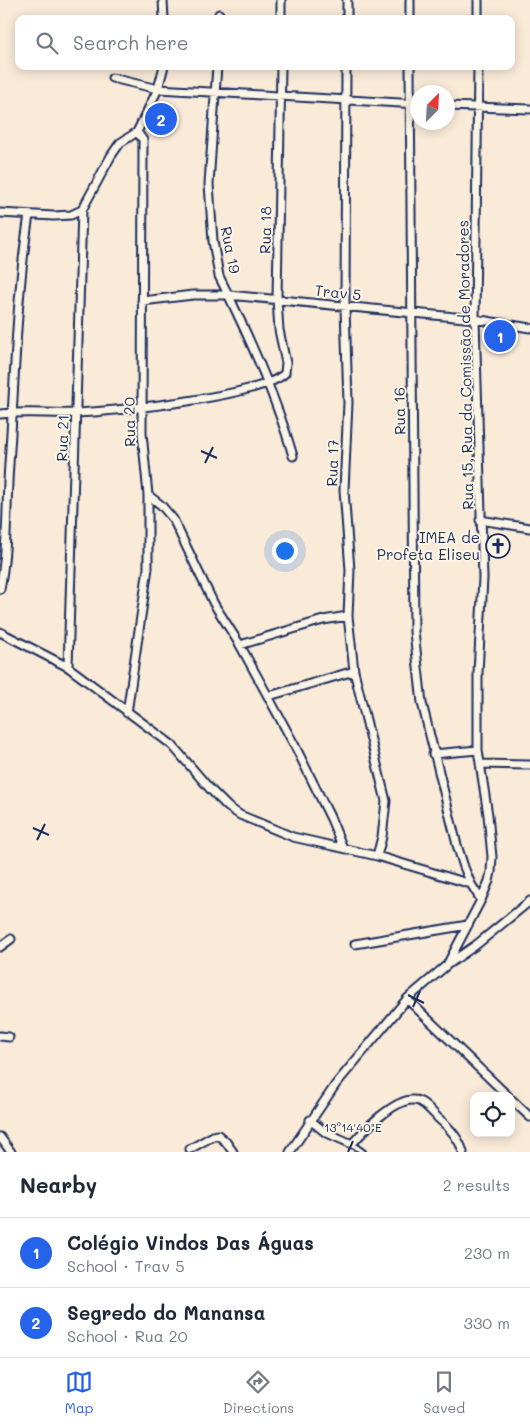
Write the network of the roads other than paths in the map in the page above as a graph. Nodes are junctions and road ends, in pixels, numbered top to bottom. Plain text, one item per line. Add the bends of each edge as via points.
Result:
1 (163, 0) edge
2 (281, 0) edge
3 (347, 0) edge
4 (410, 0) edge
5 (478, 0) edge
6 (164, 15) edge
7 (281, 15) edge
8 (347, 15) edge
9 (410, 15) edge
10 (478, 15) edge
11 (163, 70) edge
12 (217, 70) edge
13 (281, 70) edge
14 (346, 70) edge
15 (410, 70) edge
16 (478, 70) edge
17 (112, 78) dead end
18 (412, 85) edge
19 (158, 89) junction
20 (216, 93) junction
21 (281, 96) junction
22 (346, 100) junction
23 (410, 104) edge
24 (455, 106) edge
25 (479, 107) junction
26 (530, 108) edge
27 (414, 130) edge
28 (137, 132) junction
29 (82, 210) junction
30 (0, 213) edge
31 (29, 214) junction
32 (229, 295) junction
33 (277, 299) junction
34 (142, 300) junction
35 (346, 307) junction
36 (412, 313) junction
37 (475, 319) junction
38 (530, 328) edge
39 (268, 384) junction
40 (142, 407) junction
41 (13, 412) junction
42 (77, 413) junction
43 (0, 414) edge
44 (293, 456) dead end
45 (148, 495) junction
46 (480, 520) junction
47 (530, 528) edge
48 (0, 589) edge
49 (348, 616) junction
50 (0, 632) edge
51 (240, 645) junction
52 (68, 667) junction
53 (354, 672) junction
54 (269, 696) junction
55 (127, 713) junction
56 (478, 750) junction
57 (433, 754) junction
58 (480, 764) junction
59 (530, 765) edge
60 (343, 848) junction
61 (377, 856) junction
62 (471, 884) junction
63 (481, 900) junction
64 (530, 902) edge
65 (468, 925) junction
66 (11, 939) dead end
67 (355, 944) dead end
68 (0, 947) edge
69 (447, 965) junction
70 (407, 999) junction
71 (0, 1036) edge
72 (9, 1037) dead end
73 (504, 1092) edge
74 (515, 1103) edge
75 (530, 1117) edge
76 (310, 1120) junction
77 (0, 1137) edge
78 (352, 1144) junction
79 (190, 1149) dead end
80 (11, 1152) edge
81 (233, 1152) edge
82 (290, 1152) edge
83 (363, 1152) edge
84 (463, 1152) edge

1 - 6 street
2 - 7 street
3 - 8 street
4 - 9 street
5 - 10 street
11 - 19 street
12 - 20 street, Rua 19
13 - 21 street, Rua 18
14 - 22 street, Rua 17
15 - 18 street, Rua 16
16 - 25 street, Rua 15, Rua da Comissão de Moradores
17 - 19 street
19 - 20 street
19 - 28 street
20 - 21 street
20 - 32 street, Rua 19 via 210,214 219,276
21 - 22 street
21 - 33 street, Rua 18
22 - 23 street
22 - 35 street, Rua 17
24 - 25 street
25 - 26 street
25 - 37 street, Rua 15, Rua da Comissão de Moradores
27 - 36 street, Rua 16
28 - 29 street via 120,143 110,156
28 - 34 street, Rua 20 via 143,140
29 - 31 street via 71,215
29 - 42 street, Rua 21
30 - 31 street
31 - 41 street via 19,290
32 - 33 street, Trav 5
32 - 34 street, Trav 5
32 - 39 street, Rua 19
33 - 35 street, Trav 5
33 - 39 street, Rua 18 via 286,369 282,376
34 - 40 street, Rua 20
35 - 36 street, Trav 5
35 - 49 street, Rua 17 via 348,403 344,490 350,570
36 - 37 street, Trav 5
36 - 57 street, Rua 16 via 414,632 422,703
37 - 38 street, Trav 5
37 - 46 street, Rua 15, Rua da Comissão de Moradores
39 - 40 street via 218,396
39 - 44 street, Rua 19
40 - 42 street
40 - 45 street, Rua 20
41 - 42 street
41 - 43 street
41 - 48 street via 4,570
42 - 52 street, Rua 21
45 - 51 street via 173,519 214,604
45 - 55 street, Rua 20 via 148,568
46 - 47 street
46 - 56 street, Rua 15, Rua da Comissão de Moradores via 483,578
49 - 51 street via 323,620
49 - 53 street, Rua 17
50 - 52 street
51 - 54 street
52 - 55 street
53 - 54 street
53 - 61 street, Rua 17 via 386,801
54 - 60 street
55 - 60 street via 172,745 210,789 240,815 293,837
56 - 57 street
56 - 58 street, Rua 15, Rua da Comissão de Moradores
57 - 62 street, Rua 16
58 - 59 street
58 - 63 street, Rua 15, Rua da Comissão de Moradores via 492,857 489,881
60 - 61 street
61 - 62 street
62 - 63 street, Rua 16
63 - 65 street, Rua 15, Rua da Comissão de Moradores
64 - 69 street
65 - 67 street
65 - 69 street, Rua 15, Rua da Comissão de Moradores
66 - 68 street
69 - 70 street
70 - 73 street
70 - 76 street
71 - 72 street
74 - 75 street
76 - 78 street via 325,1132
76 - 82 street
77 - 80 street
78 - 83 lane
78 - 84 street via 391,1108 405,1100 415,1099 449,1127
79 - 81 street via 218,1134

